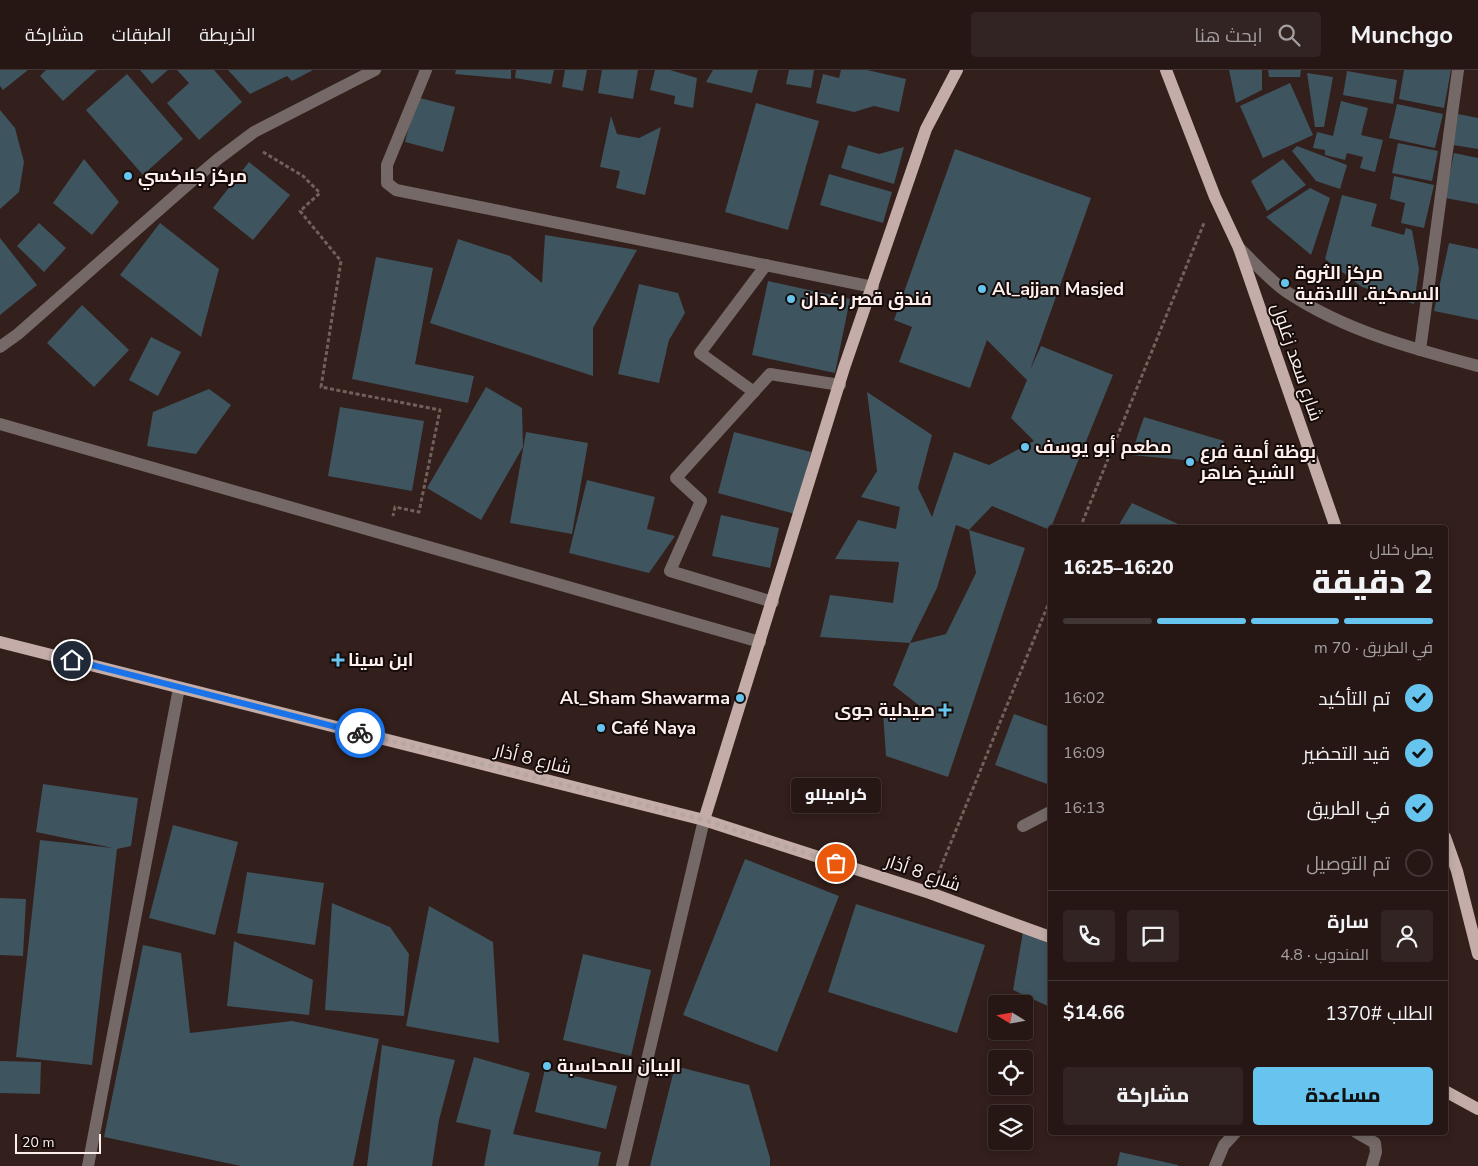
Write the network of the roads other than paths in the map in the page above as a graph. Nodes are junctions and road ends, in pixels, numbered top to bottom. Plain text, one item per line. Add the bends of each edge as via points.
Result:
1 (374, 70) edge
2 (426, 70) edge
3 (957, 70) edge
4 (1166, 70) edge
5 (1458, 70) edge
6 (1239, 248) junction
7 (766, 265) junction
8 (873, 287) junction
9 (0, 347) edge
10 (1420, 350) junction
11 (1478, 366) edge
12 (840, 385) junction
13 (754, 392) junction
14 (0, 424) edge
15 (1335, 525) edge
16 (773, 602) junction
17 (0, 642) edge
18 (760, 642) junction
19 (179, 688) junction
20 (1048, 813) edge
21 (704, 820) junction
22 (1023, 826) dead end
23 (1448, 846) edge
24 (1048, 936) edge
25 (1478, 954) edge
26 (1448, 1092) edge
27 (1478, 1107) edge
28 (1233, 1135) edge
29 (1361, 1135) edge
30 (88, 1166) edge
31 (622, 1166) edge
32 (1215, 1166) edge
33 (1372, 1166) edge

1 - 9 street via 254,132 185,187
2 - 7 street via 387,166 387,183 396,190
3 - 8 main road via 926,129
4 - 6 main road, شارع سعد زغلول via 1215,197
5 - 10 street
6 - 10 street via 1288,294 1343,323
6 - 15 main road, شارع سعد زغلول
7 - 8 street
7 - 13 street via 700,353
8 - 12 main road
10 - 11 street
12 - 13 street via 770,374
12 - 16 main road
13 - 16 street via 676,478 702,501 670,571
14 - 18 street
16 - 18 main road
17 - 19 main road, شارع 8 أذار
18 - 21 main road
19 - 21 main road, شارع 8 أذار
19 - 30 street
20 - 22 street
21 - 24 main road, شارع 8 أذار via 930,893
21 - 31 street
23 - 25 main road
26 - 27 main road
28 - 32 street via 1224,1145
29 - 33 street via 1375,1144

